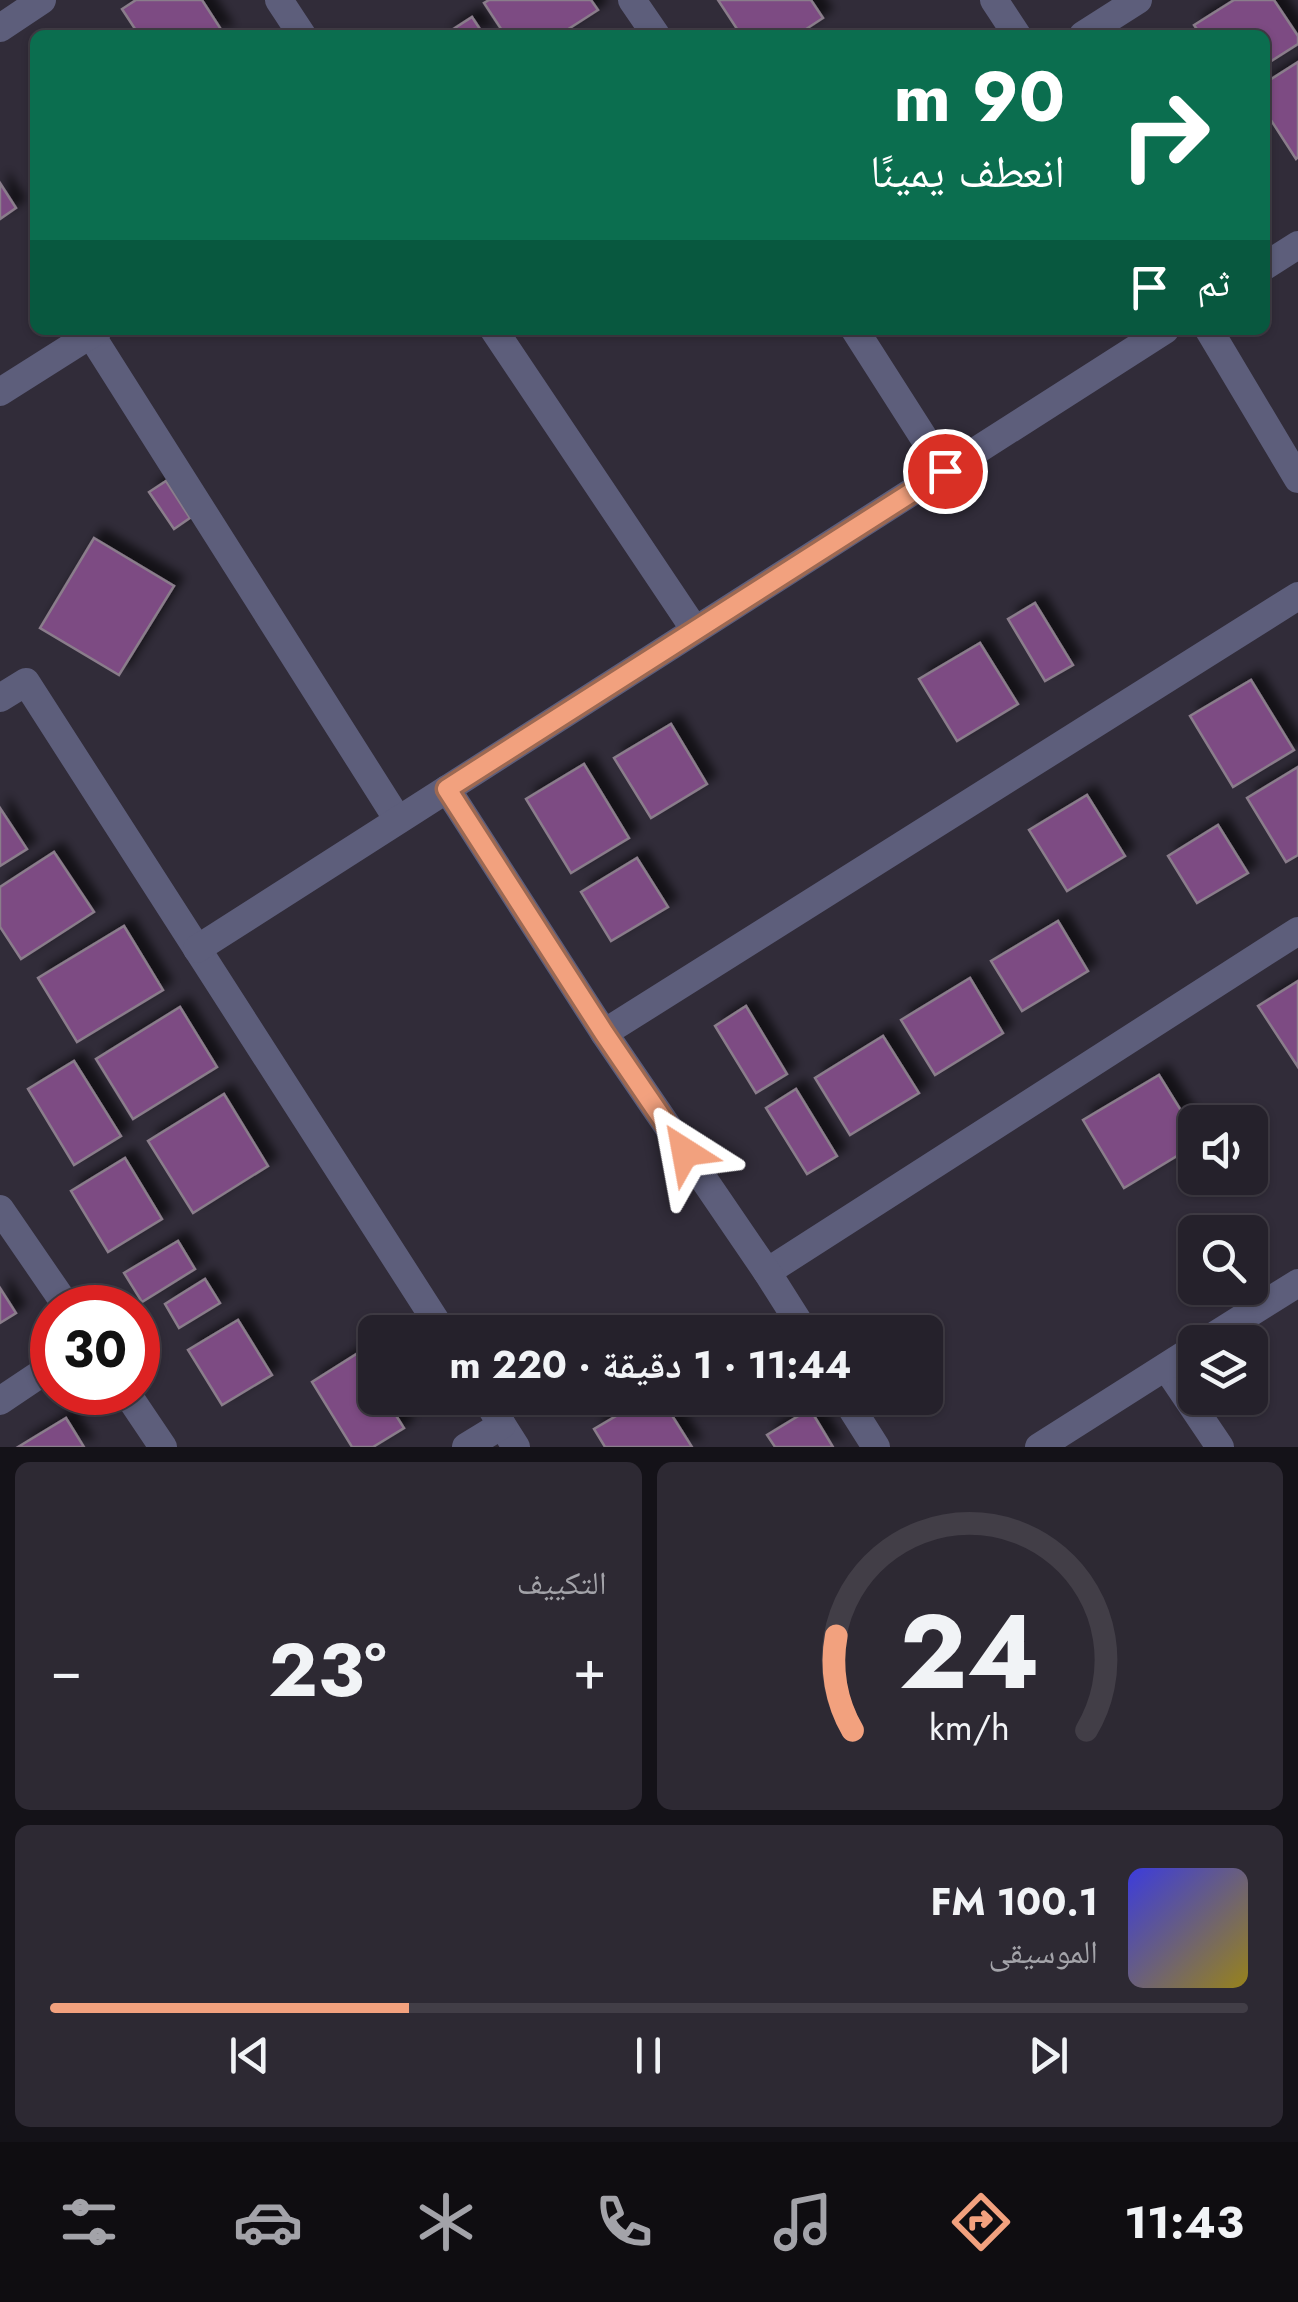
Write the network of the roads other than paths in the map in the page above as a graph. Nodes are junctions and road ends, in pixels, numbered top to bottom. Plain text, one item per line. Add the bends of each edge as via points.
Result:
1 (42, 0) edge
2 (279, 0) edge
3 (632, 0) edge
4 (994, 0) edge
5 (1138, 0) edge
6 (0, 28) edge
7 (299, 30) edge
8 (653, 30) edge
9 (1014, 30) edge
10 (1091, 30) edge
11 (1298, 245) edge
12 (1270, 263) edge
13 (89, 335) edge
14 (96, 335) edge
15 (497, 335) edge
16 (858, 335) edge
17 (1157, 335) edge
18 (1212, 335) edge
19 (0, 392) edge
20 (945, 471) junction
21 (1298, 479) edge
22 (1298, 596) edge
23 (695, 630) junction
24 (0, 698) edge
25 (447, 789) junction
26 (398, 820) junction
27 (1298, 930) edge
28 (197, 948) junction
29 (604, 1033) junction
30 (0, 1208) edge
31 (767, 1272) junction
32 (1298, 1283) edge
33 (52, 1285) edge
34 (432, 1315) edge
35 (794, 1315) edge
36 (1231, 1325) edge
37 (1178, 1359) edge
38 (1166, 1367) junction
39 (30, 1380) edge
40 (0, 1400) edge
41 (141, 1415) edge
42 (495, 1415) edge
43 (856, 1415) edge
44 (509, 1436) edge
45 (163, 1447) edge
46 (466, 1447) edge
47 (876, 1447) edge
48 (1038, 1447) edge
49 (1220, 1447) edge

1 - 6 street
2 - 7 street
3 - 8 street
4 - 9 street
5 - 10 street
11 - 12 street
13 - 19 street
14 - 26 street
15 - 23 street
16 - 20 street
17 - 20 street
18 - 21 street
20 - 23 street
22 - 29 street
23 - 25 street
24 - 28 street via 26,682
25 - 26 street
25 - 29 street
26 - 28 street
27 - 31 street
28 - 34 street
29 - 31 street
30 - 33 street
31 - 35 street
32 - 36 street
37 - 38 street
38 - 48 street
38 - 49 street
39 - 40 street
41 - 45 street
42 - 44 street
43 - 47 street
44 - 46 street

